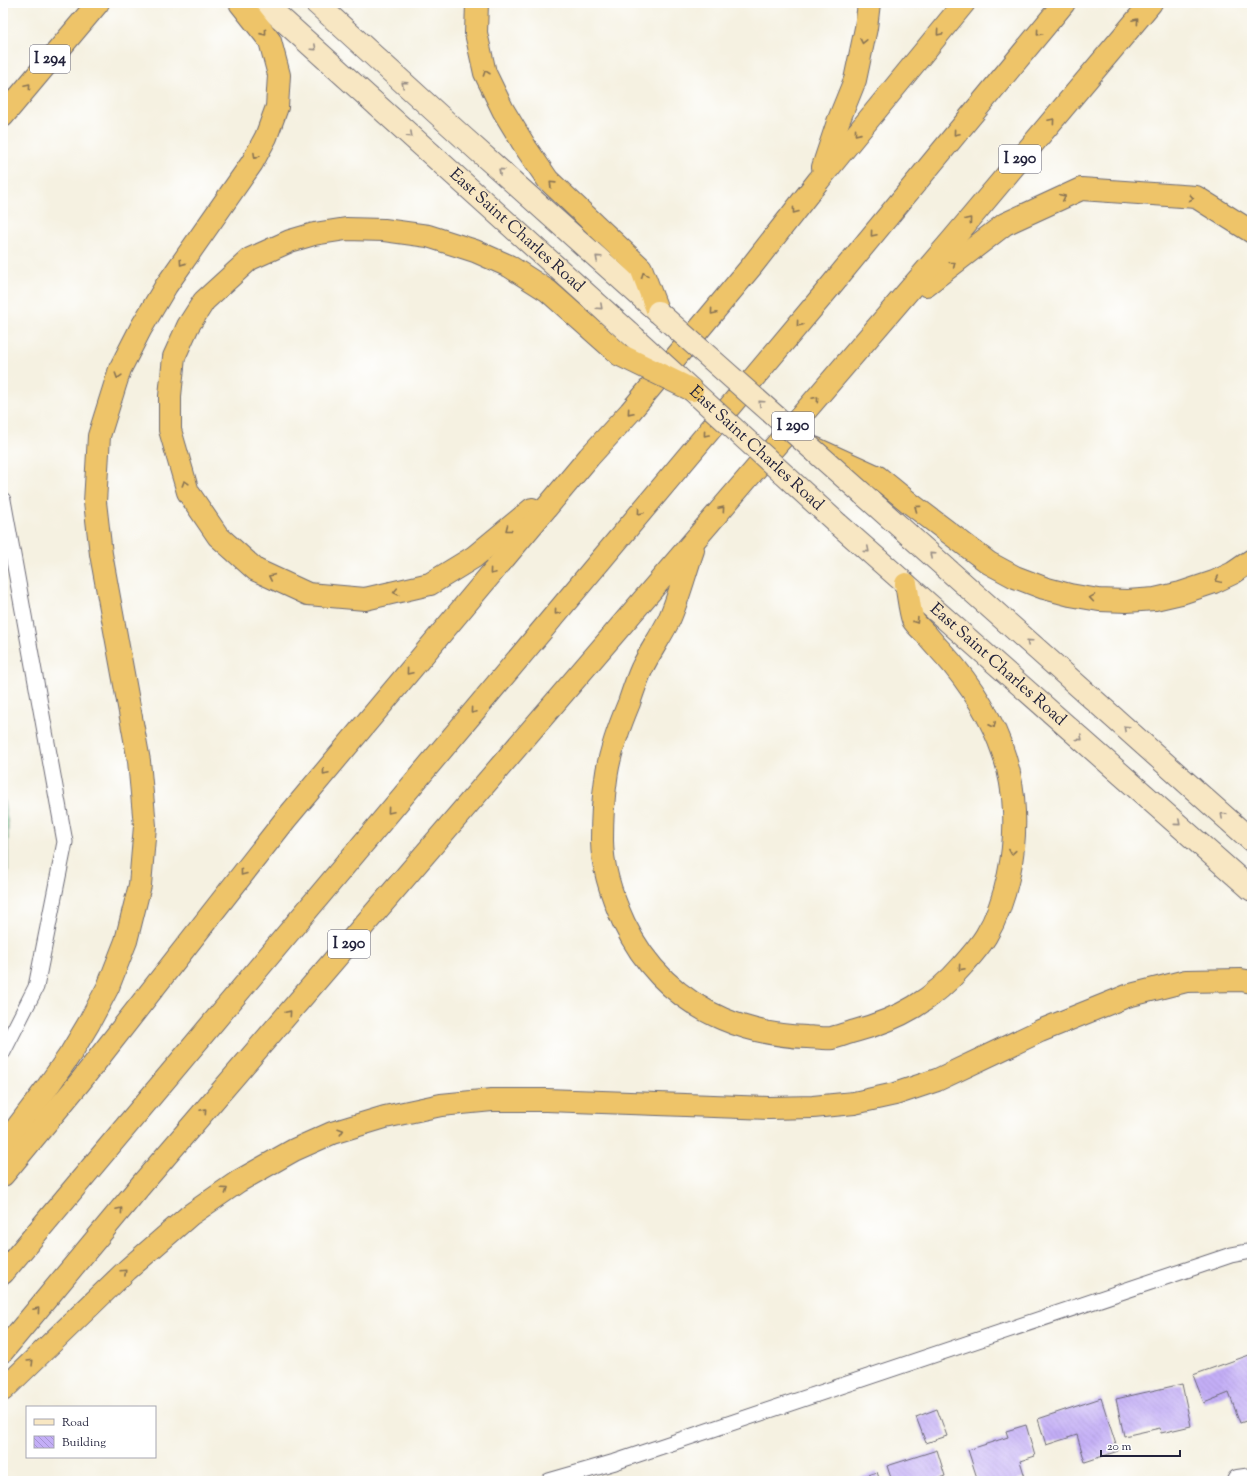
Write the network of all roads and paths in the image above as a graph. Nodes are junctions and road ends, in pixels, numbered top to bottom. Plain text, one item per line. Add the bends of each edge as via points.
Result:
1 (240, 3) edge
2 (264, 3) edge
3 (316, 3) edge
4 (477, 3) edge
5 (869, 3) edge
6 (964, 3) edge
7 (1064, 3) edge
8 (1151, 3) edge
9 (97, 5) edge
10 (3, 116) edge
11 (819, 180) junction
12 (1252, 232) edge
13 (658, 312) junction
14 (889, 314) junction
15 (692, 390) junction
16 (810, 446) junction
17 (589, 457) junction
18 (3, 500) edge
19 (697, 538) junction
20 (1252, 560) edge
21 (906, 584) junction
22 (1252, 841) edge
23 (1252, 890) edge
24 (1252, 982) edge
25 (3, 1052) edge
26 (3, 1146) edge
27 (3, 1175) edge
28 (1252, 1251) edge
29 (3, 1273) edge
30 (3, 1351) edge
31 (3, 1390) edge
32 (1252, 1479) edge
33 (549, 1481) edge
34 (1238, 1481) edge

1 -> 26 highway via 270,41 279,75 277,107 266,137 252,163 166,286 141,328 120,369 99,436 96,502 101,554 139,761 144,818 140,885 126,942 108,987 71,1053
2 -> 15 main road, East Saint Charles Road, bridge
13 -> 3 main road, East Saint Charles Road
13 -> 4 highway via 641,268 548,180 503,110 485,73 476,33
5 -> 11 highway via 855,80
6 -> 11 highway
7 -> 29 highway via 824,294
14 -> 8 highway, I 290
10 -> 9 highway, I 294
11 -> 17 highway via 746,273
14 -> 12 highway via 1005,224 1081,189 1196,197
16 -> 13 main road, East Saint Charles Road, bridge
19 -> 14 highway, I 290
17 -> 15 highway, bridge via 527,514 474,556 430,584 365,599 308,594 256,570 218,536 188,492 170,430 174,357 188,326 204,301 250,259 290,241 314,234 346,229 384,230 428,236 476,251 509,266 548,292 620,355
15 -> 21 main road, East Saint Charles Road, bridge
20 -> 16 highway via 1214,582 1155,599 1099,600 1070,595 1015,577 989,563 878,477
22 -> 16 main road, East Saint Charles Road, bridge
17 -> 27 highway via 285,820 80,1082
18 - 25 lane via 65,842 36,987
21 -> 19 highway via 913,620 955,667 981,704 998,736 1004,755 1011,780 1014,823 1013,850 1003,897 986,937 974,953 935,994 920,1004 872,1026 830,1038 760,1033 710,1013 695,1004 677,992 650,965 630,934 616,904 602,845 606,778 612,751 642,669 669,620
30 -> 19 highway, I 290 via 146,1179
21 -> 23 main road, East Saint Charles Road
31 -> 24 highway via 127,1270 190,1215 239,1181 294,1150 332,1134 385,1117 442,1105 492,1100 769,1108 854,1103 895,1094 937,1080 1040,1031 1127,996 1186,981
28 - 33 lane via 1231,1255 615,1462
32 - 34 street

